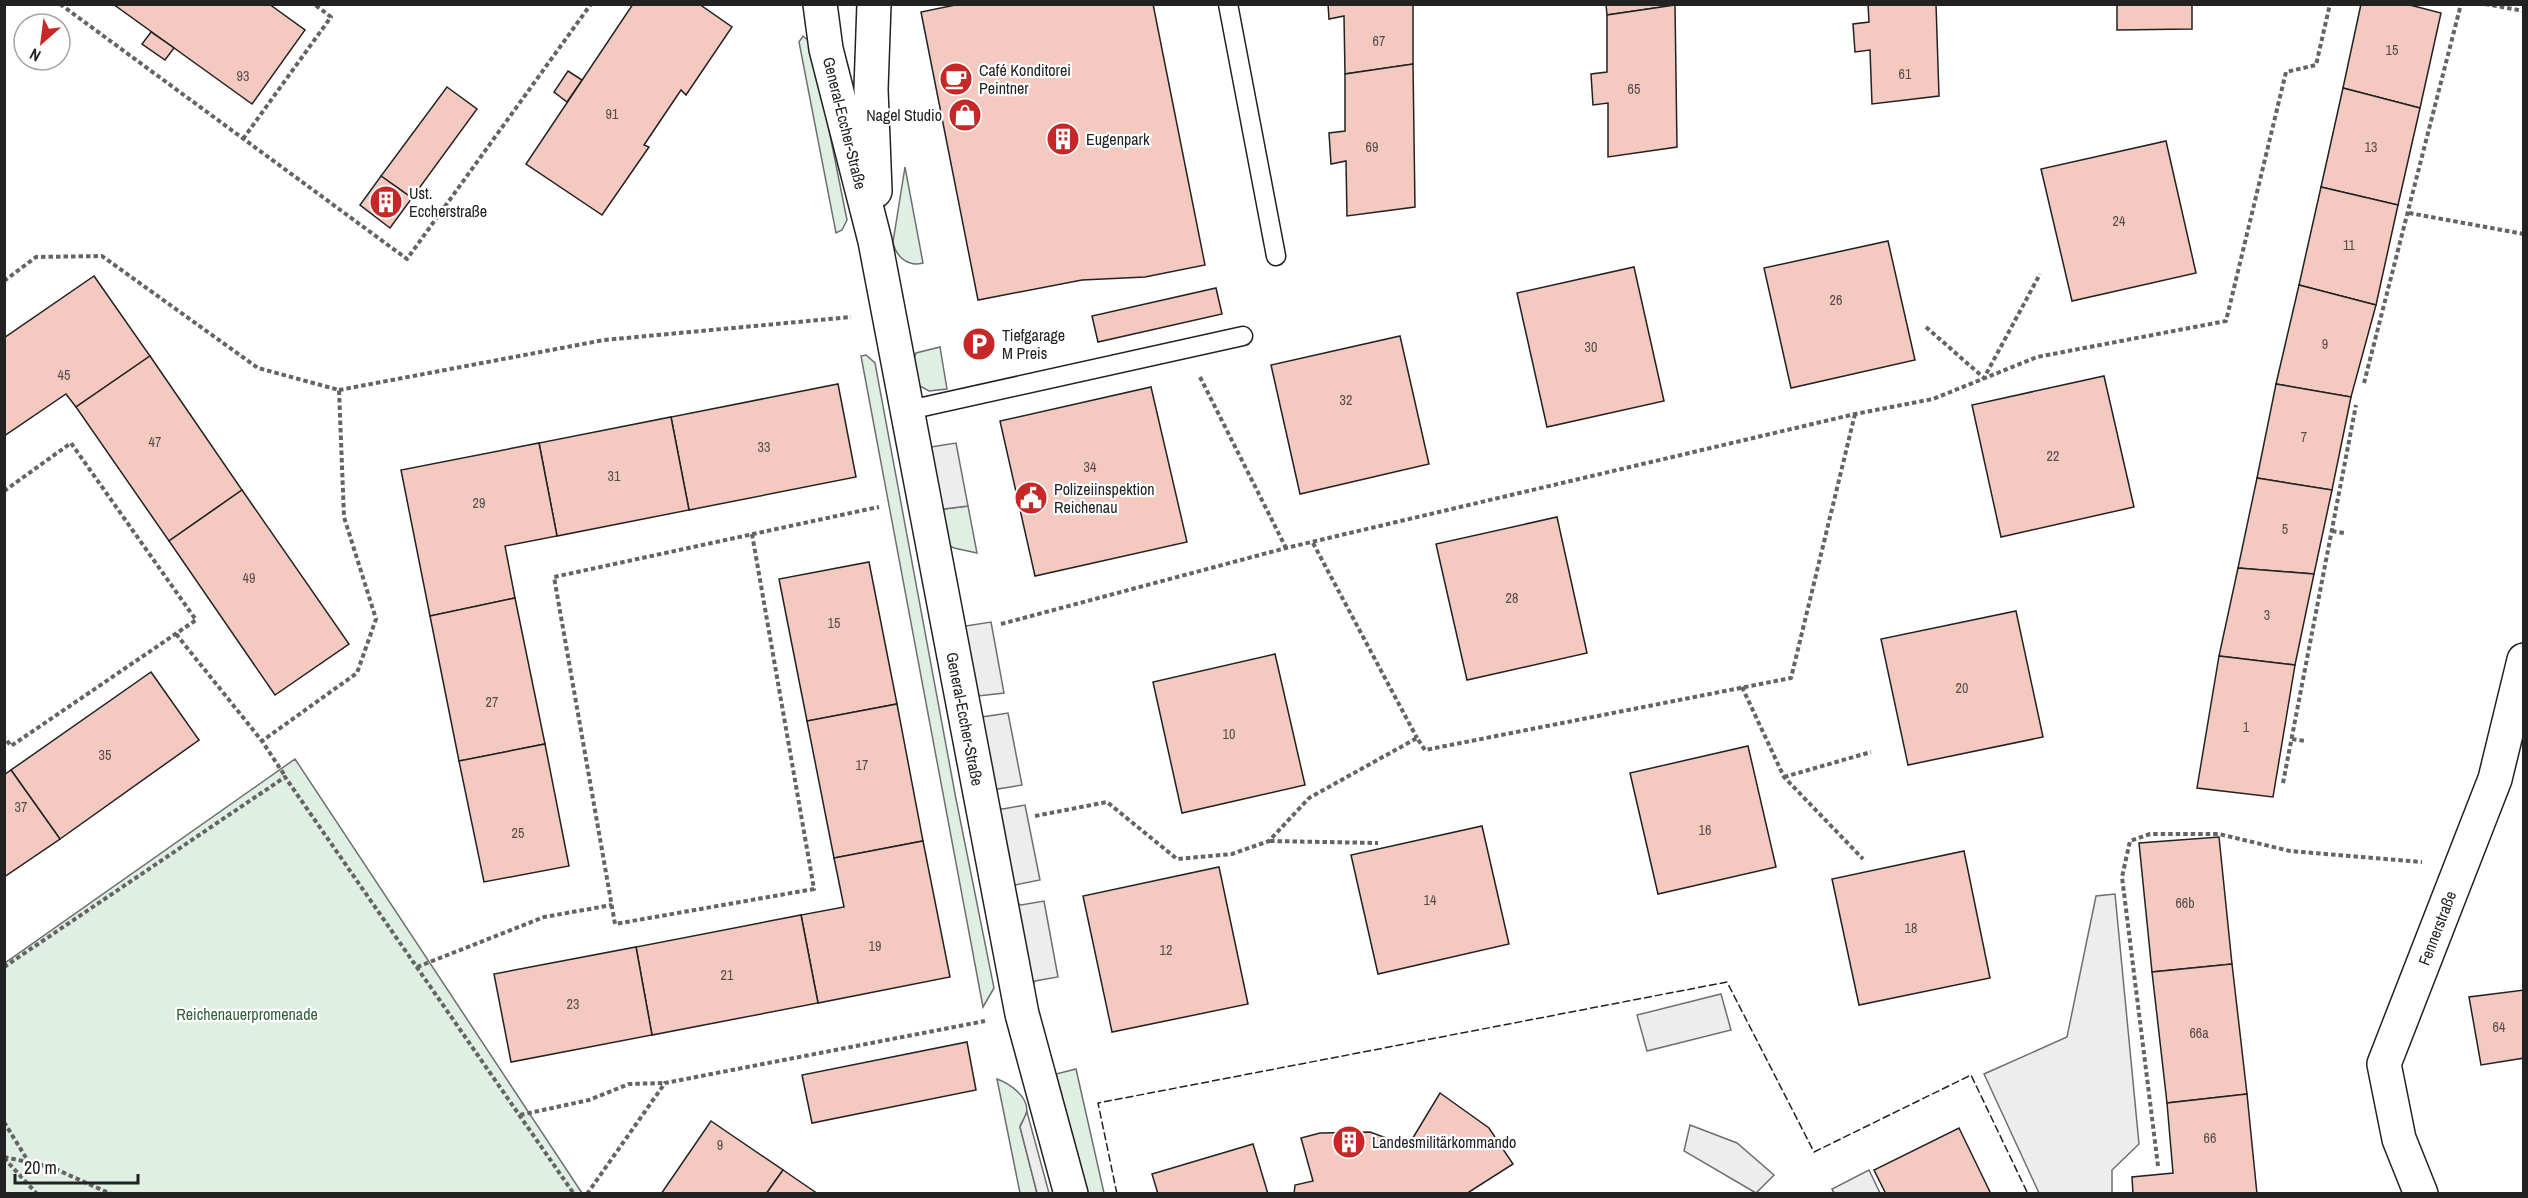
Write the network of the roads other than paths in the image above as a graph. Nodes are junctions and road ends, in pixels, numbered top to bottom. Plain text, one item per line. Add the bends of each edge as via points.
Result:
1 (820, 4) edge
2 (874, 4) edge
3 (1228, 4) edge
4 (875, 241) junction
5 (1276, 256) dead end
6 (1243, 336) dead end
7 (909, 410) junction
8 (2523, 660) edge
9 (1071, 1194) edge
10 (2421, 1194) edge

1 - 4 street, General-Eccher-Straße via 826,49
2 - 4 street, General-Eccher-Straße via 871,89
3 - 5 lane
4 - 7 street, General-Eccher-Straße
6 - 7 lane
7 - 9 street, General-Eccher-Straße via 1022,1014
8 - 10 street, Fennerstraße via 2495,779 2384,1064 2399,1139

